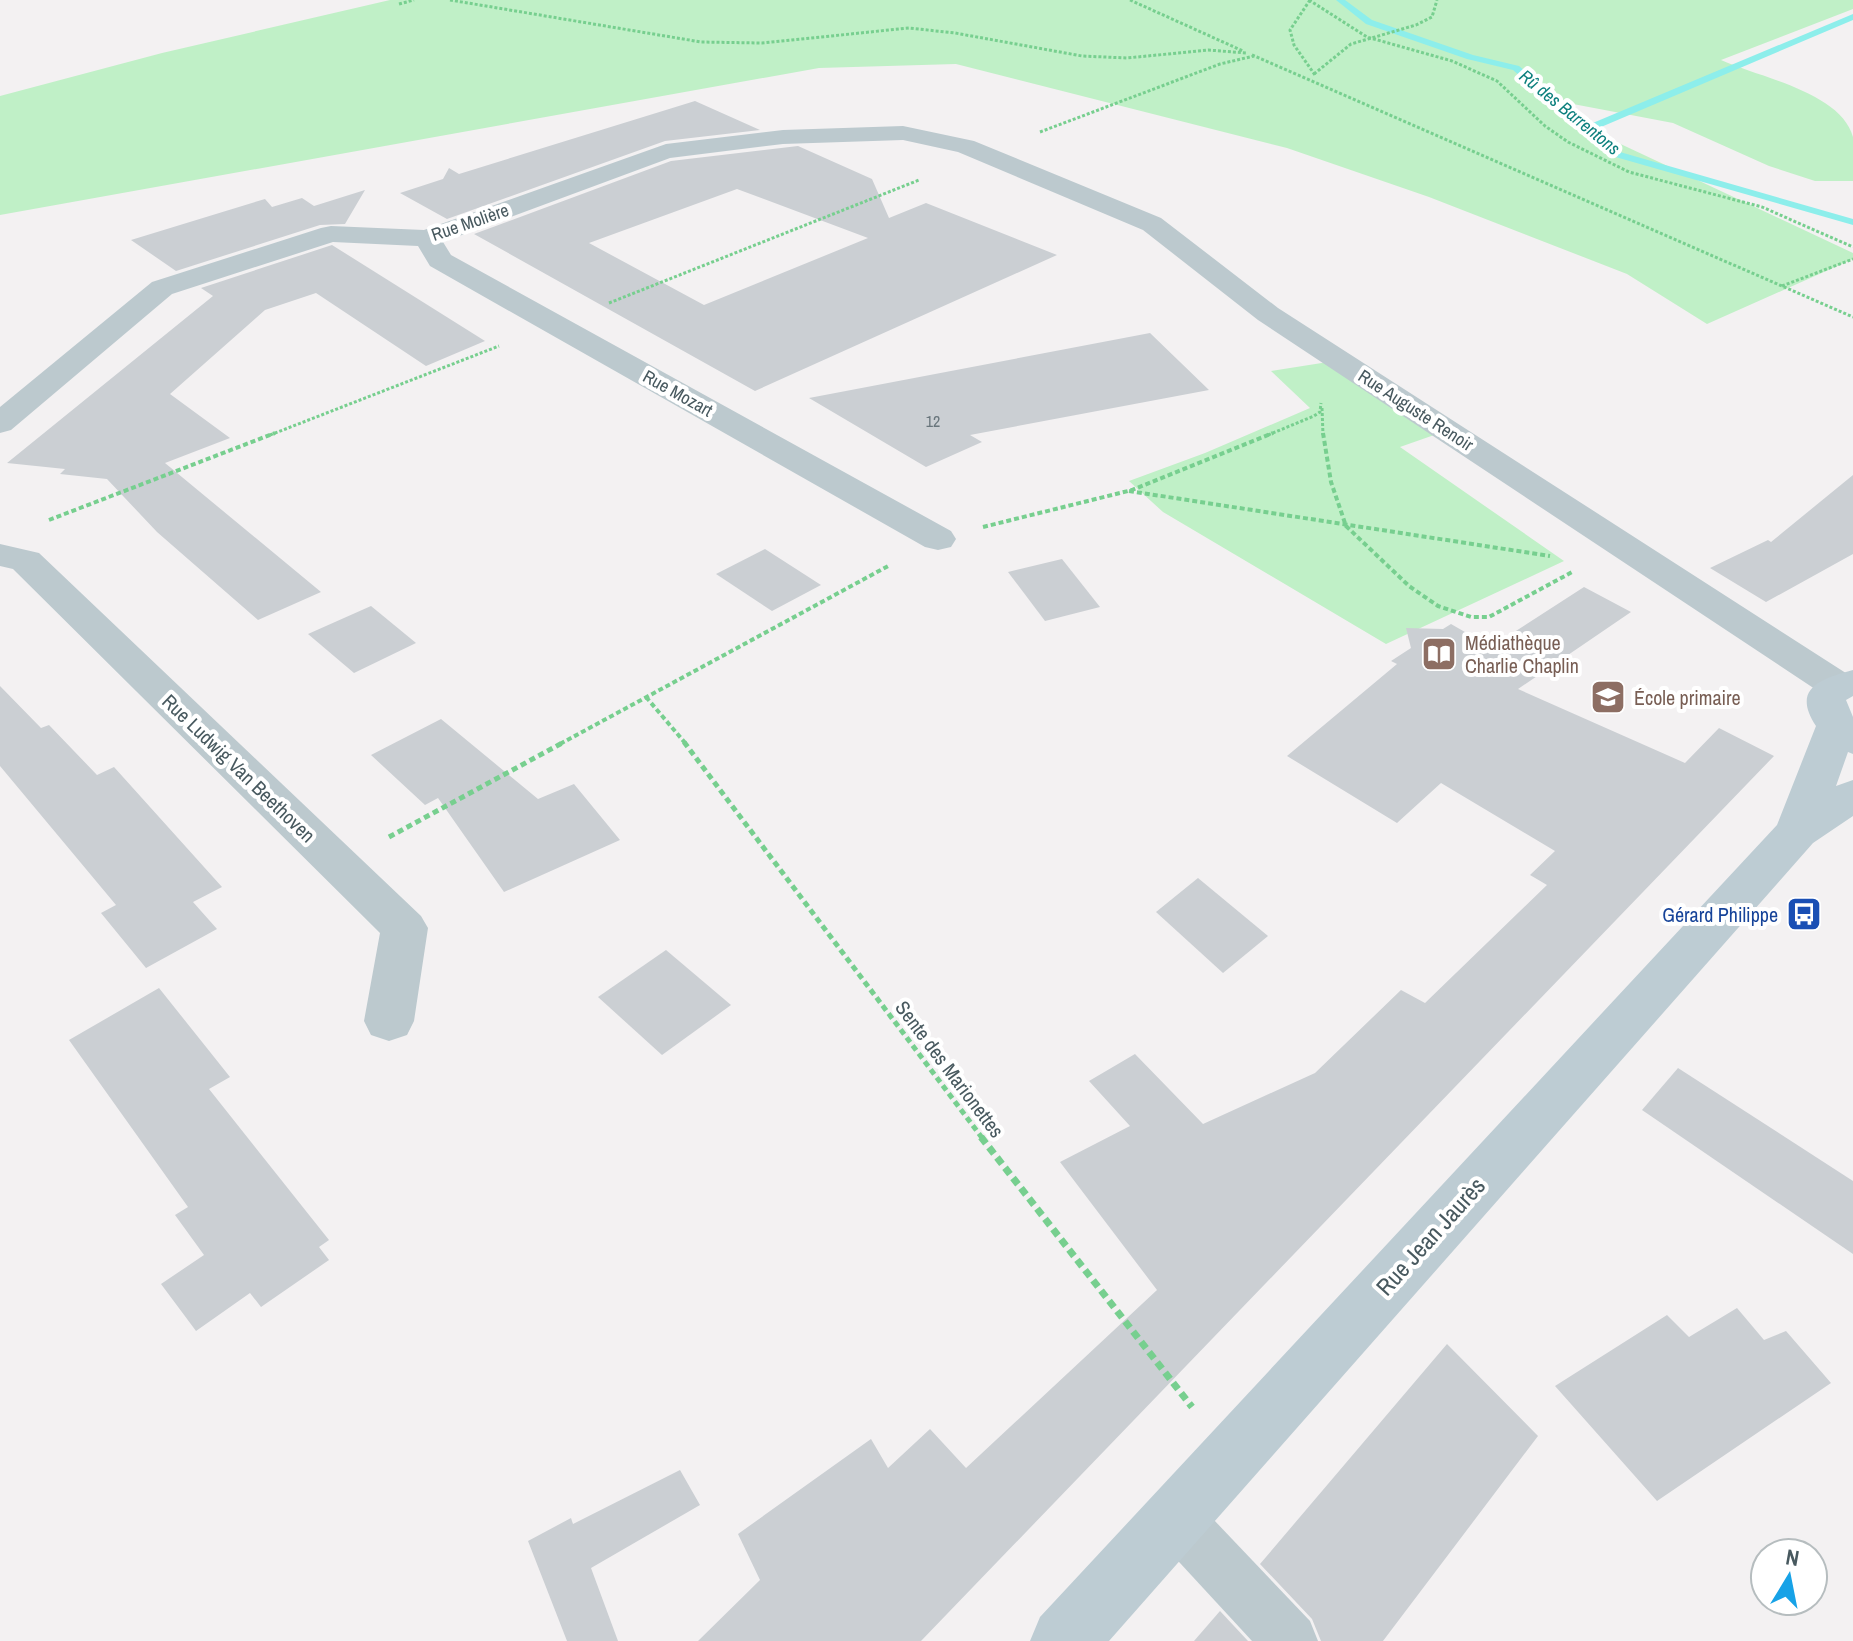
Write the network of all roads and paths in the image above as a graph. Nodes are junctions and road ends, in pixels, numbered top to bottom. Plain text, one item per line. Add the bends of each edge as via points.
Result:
1 (414, 0) edge
2 (450, 0) edge
3 (1130, 0) edge
4 (1310, 0) edge
5 (1437, 0) edge
6 (399, 4) dead end
7 (1367, 37) junction
8 (1247, 53) junction
9 (1254, 56) junction
10 (1314, 74) junction
11 (1319, 83) junction
12 (984, 154) junction
13 (427, 238) junction
14 (1853, 247) edge
15 (1853, 259) edge
16 (1781, 286) junction
17 (1853, 317) edge
18 (554, 324) junction
19 (1312, 343) junction
20 (0, 383) edge
21 (40, 388) junction
22 (1322, 405) junction
23 (0, 423) edge
24 (1127, 491) junction
25 (44, 522) dead end
26 (1344, 524) junction
27 (938, 539) junction
28 (1624, 544) junction
29 (0, 555) edge
30 (1591, 562) junction
31 (646, 697) junction
32 (1845, 709) edge
33 (1853, 795) edge
34 (1797, 832) junction
35 (339, 864) junction
36 (389, 1021) dead end
37 (1231, 1457) junction
38 (1175, 1518) junction
39 (1064, 1641) edge
40 (1290, 1641) edge

1 - 6 path
2 - 8 path via 701,42 762,43 909,28 1082,56
3 - 8 path
4 - 7 path
4 - 10 path via 1289,21 1288,33
5 - 7 path via 1432,17
7 - 10 path
7 - 14 path via 1452,61 1497,81 1568,142 1629,172 1762,207
8 - 9 path
9 - 11 path
9 - 12 path via 1220,64
10 - 11 path
11 - 16 path
12 - 13 street, Rue Molière via 903,133 783,137 666,151
12 - 18 path
12 - 19 street, Rue Auguste Renoir via 1152,224
13 - 18 street, Rue Mozart via 440,260
13 - 21 street, Rue Molière via 331,234 162,288
15 - 16 path
16 - 17 path
18 - 25 path
18 - 27 street, Rue Mozart
19 - 22 path via 1301,368
19 - 28 street, Rue Auguste Renoir
20 - 21 street
21 - 23 street, Rue Molière
22 - 24 path via 1314,416
22 - 26 path via 1321,432
24 - 26 path
24 - 27 path
26 - 30 path
26 - 30 path via 1437,607 1475,619 1489,617
27 - 31 path
28 - 30 path
28 - 32 street, Rue Auguste Renoir
29 - 35 street, Rue Ludwig Van Beethoven via 26,561
31 - 35 path
31 - 37 path, Sente des Marionettes
32 - 34 main road
33 - 34 main road
34 - 37 main road, Rue Jean Jaurès
35 - 36 street, Rue Ludwig Van Beethoven via 404,928
37 - 38 main road, Rue Jean Jaurès
38 - 39 main road, Rue Jean Jaurès
38 - 40 lane

